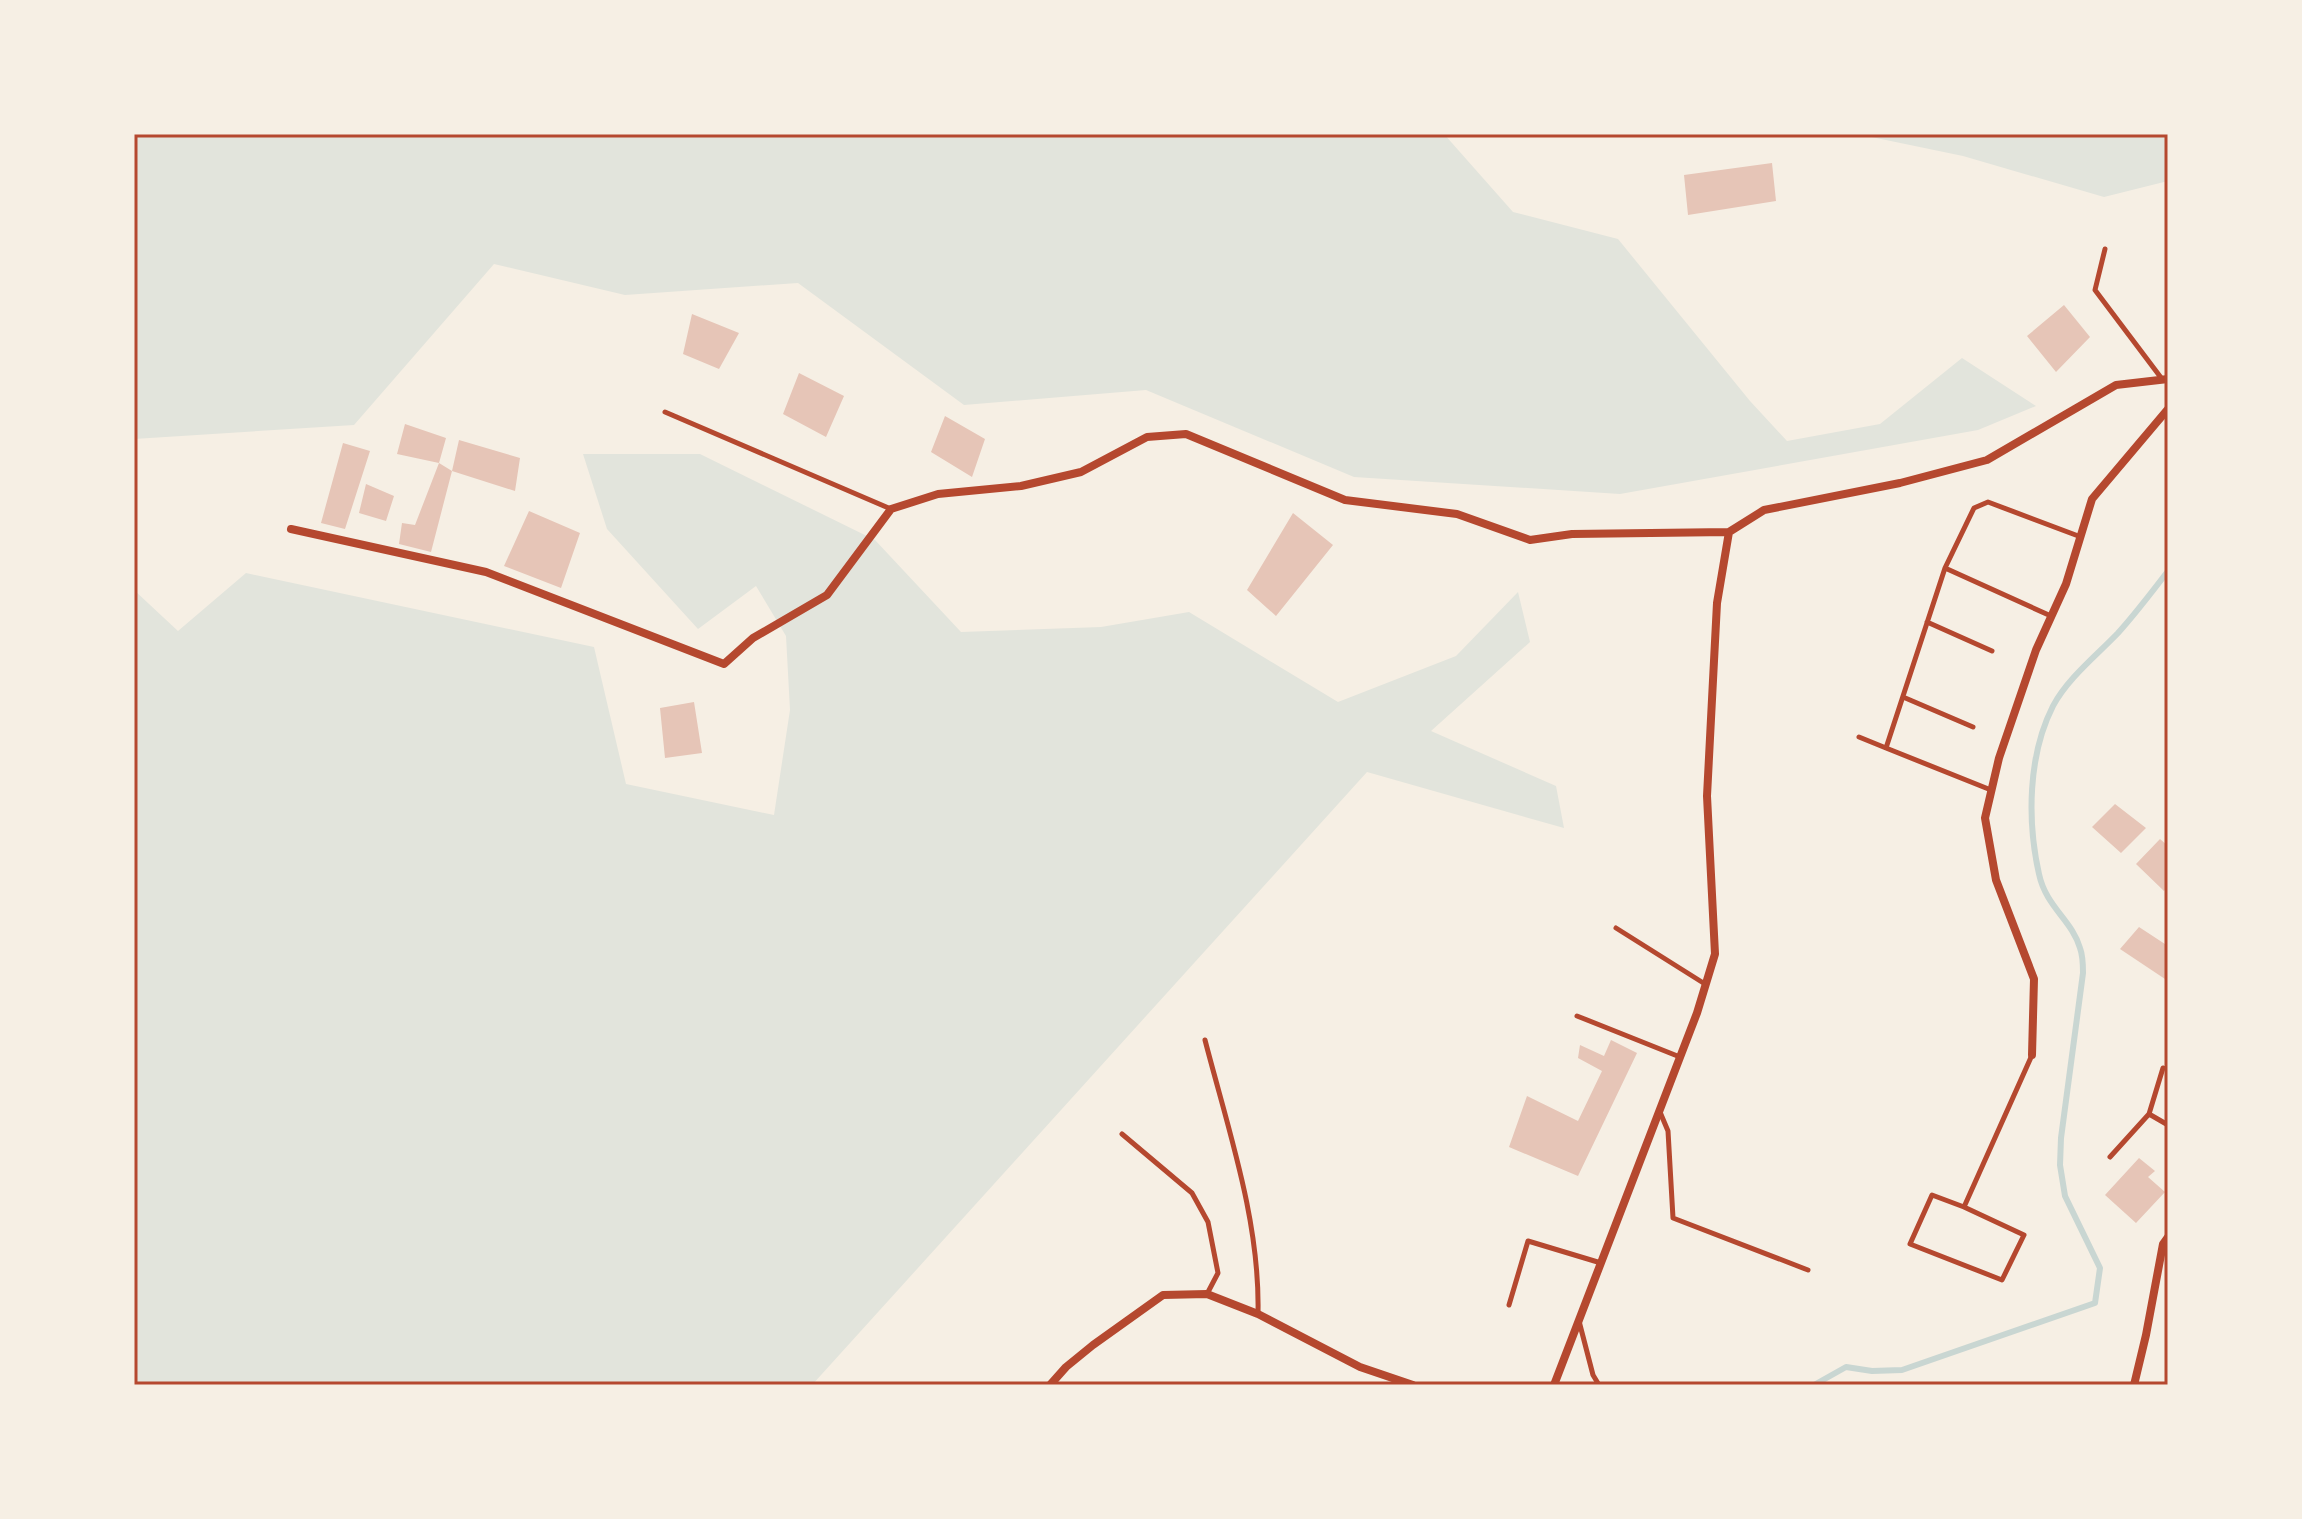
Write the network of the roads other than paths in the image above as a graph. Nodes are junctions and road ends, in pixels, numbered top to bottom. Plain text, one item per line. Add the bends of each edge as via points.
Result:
1 (2105, 249) dead end
2 (2166, 379) edge
3 (2168, 409) edge
4 (665, 412) dead end
5 (891, 509) junction
6 (291, 529) dead end
7 (1729, 532) junction
8 (2081, 537) junction
9 (1945, 568) junction
10 (2052, 616) junction
11 (1927, 622) junction
12 (1992, 651) dead end
13 (1903, 697) junction
14 (1973, 727) dead end
15 (1859, 737) dead end
16 (1886, 748) junction
17 (1992, 790) junction
18 (1616, 928) dead end
19 (1705, 984) junction
20 (1577, 1016) dead end
21 (1205, 1040) dead end
22 (2032, 1055) joint
23 (1680, 1057) junction
24 (2163, 1068) dead end
25 (1659, 1111) junction
26 (2149, 1114) junction
27 (2168, 1125) edge
28 (1122, 1134) dead end
29 (2110, 1157) dead end
30 (1964, 1207) junction
31 (2168, 1237) edge
32 (1601, 1263) junction
33 (1808, 1270) dead end
34 (1207, 1294) junction
35 (1509, 1305) dead end
36 (1258, 1314) junction
37 (1579, 1320) junction
38 (1050, 1385) edge
39 (1413, 1385) edge
40 (1554, 1385) edge
41 (1599, 1385) edge
42 (2134, 1385) edge

1 - 2 lane via 2095,290
2 - 7 street via 2116,385 1987,460 1764,510
3 - 8 street via 2092,499
4 - 5 lane
5 - 6 street via 827,595 753,638 724,664 486,572
5 - 7 street via 938,494 1021,486 1081,472 1147,437 1186,434 1345,500 1457,514 1530,540 1572,534
7 - 19 street via 1717,603 1707,796 1715,954
8 - 9 lane via 1988,502 1974,508
8 - 10 street
9 - 10 lane
9 - 11 lane
10 - 17 street via 2008,731
11 - 12 lane
11 - 13 lane
13 - 14 lane
13 - 16 lane
15 - 16 lane
16 - 17 lane
17 - 22 street via 1985,818 1996,880 2034,979
18 - 19 lane
19 - 23 street
20 - 23 lane
21 - 36 lane via 1251,1224
22 - 30 lane
23 - 25 street
24 - 26 lane
25 - 32 street
25 - 33 lane via 1668,1131 1673,1218
26 - 27 lane
26 - 29 lane
28 - 34 lane via 1192,1193 1208,1222 1218,1273
30 - 30 lane via 1932,1195 1910,1244 2002,1280 2024,1235
31 - 42 street
32 - 35 lane via 1528,1241
32 - 37 street
34 - 36 street
34 - 38 street via 1163,1295 1093,1345
36 - 39 street via 1360,1367
37 - 40 street
37 - 41 lane

